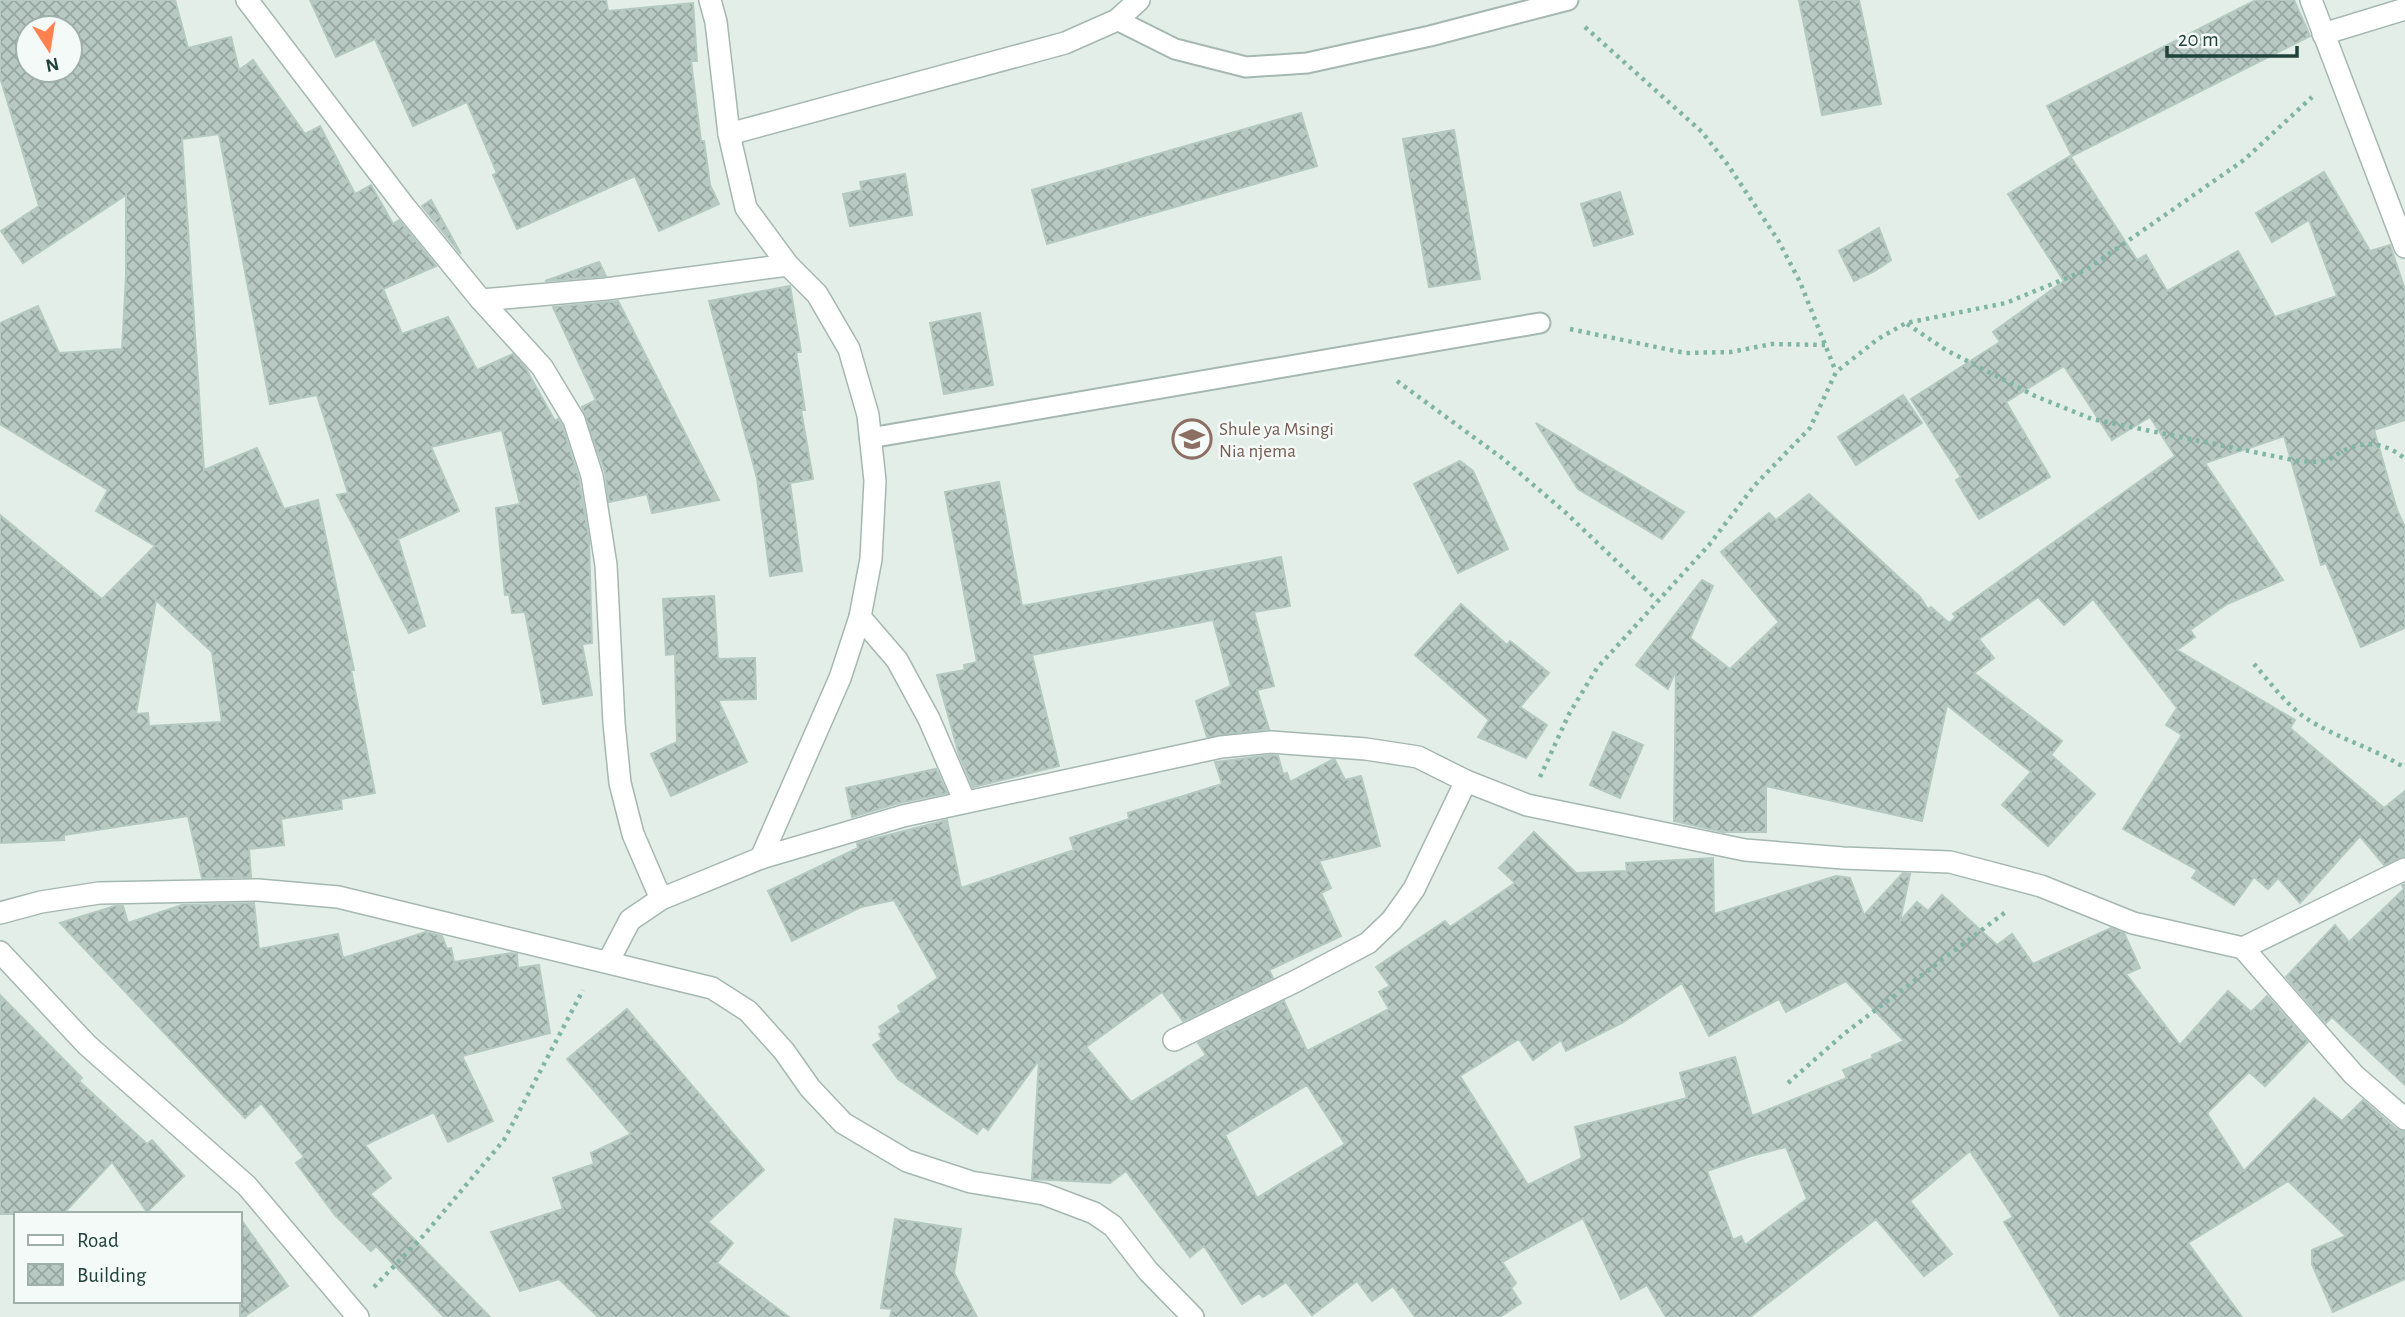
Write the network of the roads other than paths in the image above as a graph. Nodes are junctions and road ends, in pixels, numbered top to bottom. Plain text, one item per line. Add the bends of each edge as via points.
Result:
1 (247, 0) edge
2 (710, 0) edge
3 (1139, 0) edge
4 (2311, 0) edge
5 (1564, 1) edge
6 (2405, 9) edge
7 (1117, 20) junction
8 (2323, 34) junction
9 (729, 134) junction
10 (2405, 247) edge
11 (788, 265) junction
12 (481, 300) junction
13 (1540, 323) road end
14 (870, 438) junction
15 (860, 617) junction
16 (1466, 780) junction
17 (965, 802) junction
18 (761, 858) junction
19 (2405, 869) edge
20 (660, 899) junction
21 (0, 913) edge
22 (2244, 948) junction
23 (0, 952) edge
24 (603, 961) junction
25 (1174, 1040) dead end
26 (2405, 1119) edge
27 (355, 1314) edge
28 (1193, 1317) edge

1 - 12 street
2 - 9 street
3 - 7 street
4 - 8 street
5 - 7 lane via 1307,63 1246,67 1175,49
6 - 8 street
7 - 9 street via 1065,43
8 - 10 street
9 - 11 street via 746,208
11 - 12 street
11 - 14 street via 817,294 849,349
12 - 20 street via 542,367 574,420 592,476 606,565 620,783 633,834
13 - 14 lane
14 - 15 street via 875,481 871,559
15 - 17 street via 897,660
15 - 18 street via 840,678
16 - 17 street via 1418,757 1271,742 1178,754
16 - 22 street via 1527,805 1745,850 1950,862 2041,886 2133,923
16 - 25 street via 1414,889 1392,920 1367,943
17 - 18 street
18 - 20 street
19 - 22 street
20 - 24 street via 630,920
21 - 24 street via 99,892 258,890 338,897
22 - 26 street via 2354,1075
23 - 27 street via 87,1045 247,1186
24 - 28 street via 712,988 748,1011 843,1123 907,1161 971,1182 1044,1194 1094,1213 1112,1226

